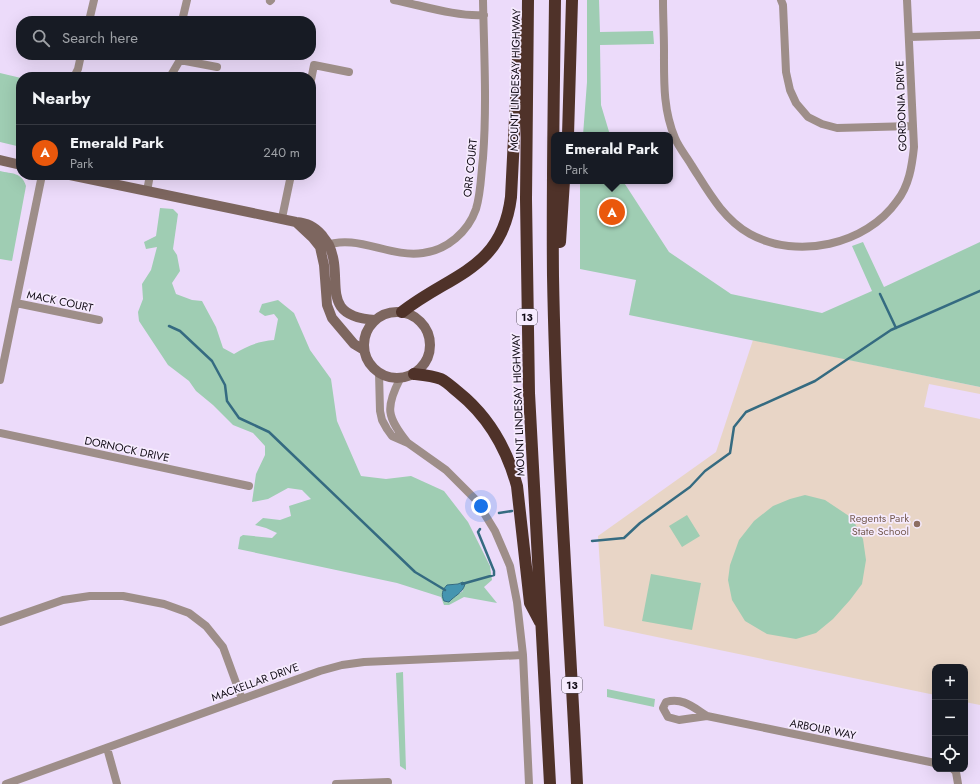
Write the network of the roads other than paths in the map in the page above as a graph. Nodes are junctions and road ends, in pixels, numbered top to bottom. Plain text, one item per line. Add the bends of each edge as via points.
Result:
1 (94, 0) edge
2 (187, 0) edge
3 (394, 0) edge
4 (483, 0) edge
5 (555, 0) edge
6 (572, 0) edge
7 (662, 0) edge
8 (781, 0) edge
9 (907, 0) edge
10 (528, 4) edge
11 (90, 16) edge
12 (183, 16) edge
13 (484, 16) junction
14 (980, 35) edge
15 (909, 36) junction
16 (80, 60) edge
17 (178, 60) edge
18 (191, 60) edge
19 (217, 67) dead end
20 (76, 72) edge
21 (172, 72) edge
22 (313, 72) edge
23 (349, 72) dead end
24 (913, 126) junction
25 (553, 132) edge
26 (568, 132) edge
27 (673, 132) edge
28 (673, 133) edge
29 (0, 160) edge
30 (16, 163) edge
31 (41, 180) edge
32 (94, 180) edge
33 (149, 180) edge
34 (290, 180) edge
35 (553, 184) edge
36 (564, 184) edge
37 (147, 191) junction
38 (282, 218) junction
39 (324, 246) junction
40 (553, 277) junction
41 (16, 303) junction
42 (402, 312) junction
43 (99, 320) dead end
44 (374, 320) junction
45 (364, 350) junction
46 (1, 367) edge
47 (379, 373) junction
48 (414, 374) junction
49 (400, 379) junction
50 (0, 380) edge
51 (0, 433) edge
52 (408, 444) junction
53 (249, 486) dead end
54 (0, 622) edge
55 (542, 625) junction
56 (523, 656) junction
57 (242, 699) junction
58 (707, 716) junction
59 (107, 748) junction
60 (932, 762) edge
61 (956, 772) edge
62 (388, 782) dead end
63 (6, 784) edge
64 (117, 784) edge
65 (336, 784) edge
66 (529, 784) edge
67 (550, 784) edge
68 (577, 784) edge
69 (958, 784) edge

1 - 11 street
2 - 12 street
3 - 13 street
4 - 13 street, ORR COURT
5 - 25 highway, 13
6 - 26 highway
7 - 27 street, GORDONIA DRIVE via 664,91
8 - 24 street via 786,72 790,90 796,103 808,117 837,128
9 - 15 street, GORDONIA DRIVE
10 - 42 highway via 519,39 511,197 502,229 490,250 476,265
10 - 55 highway, MOUNT LINDESAY HIGHWAY / 13 via 527,313
13 - 39 street, ORR COURT via 485,124 481,182 476,209 465,229 445,246 422,253 411,254 344,242
14 - 15 street
15 - 24 street, GORDONIA DRIVE
16 - 20 street
17 - 21 street
18 - 19 street
22 - 23 street via 314,65
24 - 28 street, GORDONIA DRIVE via 914,147 908,181 898,201 886,215 851,238 791,247 750,234 731,220 716,204
29 - 30 street
31 - 41 street
32 - 37 street
33 - 37 street
34 - 38 street
35 - 40 highway, 13
36 - 40 highway via 560,250
37 - 38 street
38 - 39 street via 296,222
39 - 44 street via 333,256 338,303 348,314 356,318
39 - 45 street via 329,311 354,344
40 - 68 highway, 13
41 - 43 street, MACK COURT
41 - 46 street
42 - 44 street via 392,312
42 - 48 street via 418,319 429,334 430,352 421,368
44 - 45 street via 365,334
45 - 47 street via 371,367
46 - 50 street
47 - 49 street via 389,378
47 - 52 street via 382,420 392,436
48 - 49 street
48 - 55 highway via 435,377 452,387 483,417 500,441 512,470 520,505 530,603
49 - 52 street via 391,397 391,416 394,425
51 - 53 street, DORNOCK DRIVE
52 - 56 street via 446,470 476,500 495,530 510,566
54 - 57 street via 63,600 90,596 123,596 164,604 189,613 206,626 223,647
55 - 67 highway, MOUNT LINDESAY HIGHWAY / 13
56 - 57 street, MACKELLAR DRIVE via 342,665
56 - 66 street
57 - 59 street, MACKELLAR DRIVE
58 - 58 street, ARBOUR WAY via 679,720 668,717 663,708 666,702 684,701
58 - 60 street, ARBOUR WAY
59 - 63 street, MACKELLAR DRIVE
59 - 64 street
61 - 69 street
62 - 65 street

